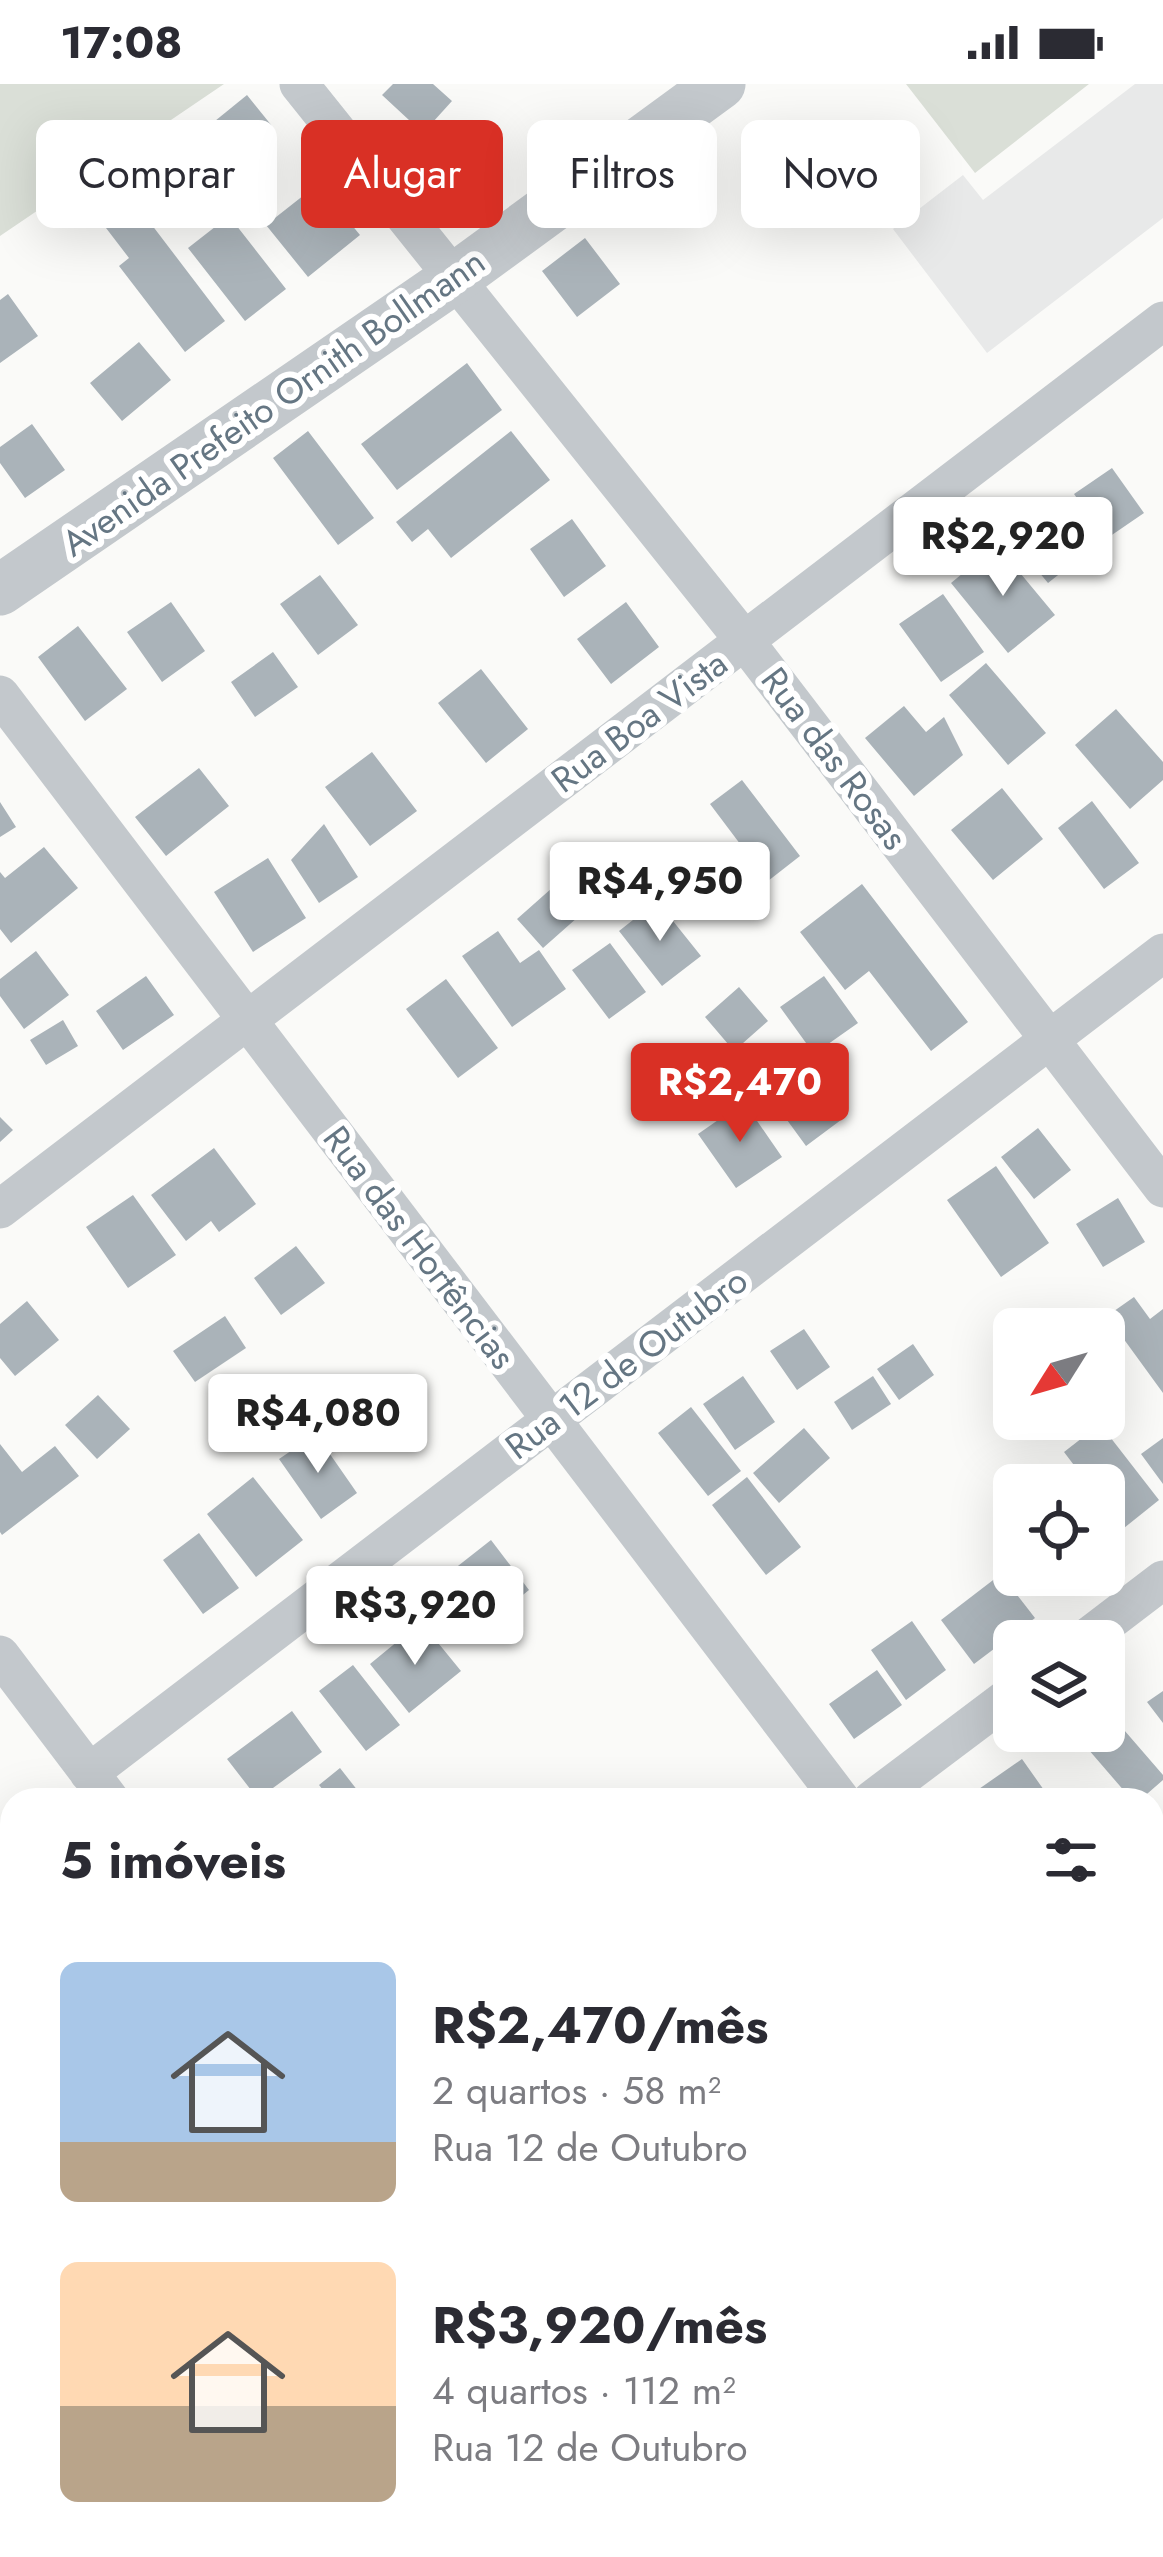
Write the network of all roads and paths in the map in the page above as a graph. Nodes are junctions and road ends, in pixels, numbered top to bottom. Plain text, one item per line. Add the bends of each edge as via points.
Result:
1 (299, 84) edge
2 (720, 84) edge
3 (455, 278) junction
4 (1163, 321) edge
5 (0, 590) edge
6 (745, 640) junction
7 (0, 695) edge
8 (1163, 952) edge
9 (248, 1020) junction
10 (1050, 1039) junction
11 (1163, 1188) edge
12 (0, 1208) edge
13 (551, 1420) junction
14 (1163, 1580) edge
15 (1111, 1620) edge
16 (0, 1654) edge
17 (993, 1709) edge
18 (99, 1786) edge
19 (832, 1788) edge
20 (888, 1788) edge

1 - 3 street, Rua das Rosas
2 - 3 street, Avenida Prefeito Ornith Bollmann
3 - 5 street, Avenida Prefeito Ornith Bollmann
3 - 6 street, Rua das Rosas
4 - 6 street, Rua Boa Vista
6 - 9 street, Rua Boa Vista
6 - 10 street, Rua das Rosas
7 - 9 street, Rua das Hortências
8 - 10 street, Rua 12 de Outubro
9 - 12 street, Rua Boa Vista
9 - 13 street, Rua das Hortências
10 - 11 street, Rua das Rosas
10 - 13 street, Rua 12 de Outubro
13 - 18 street, Rua 12 de Outubro
13 - 19 street, Rua das Hortências
14 - 15 street
16 - 18 street
17 - 20 street

